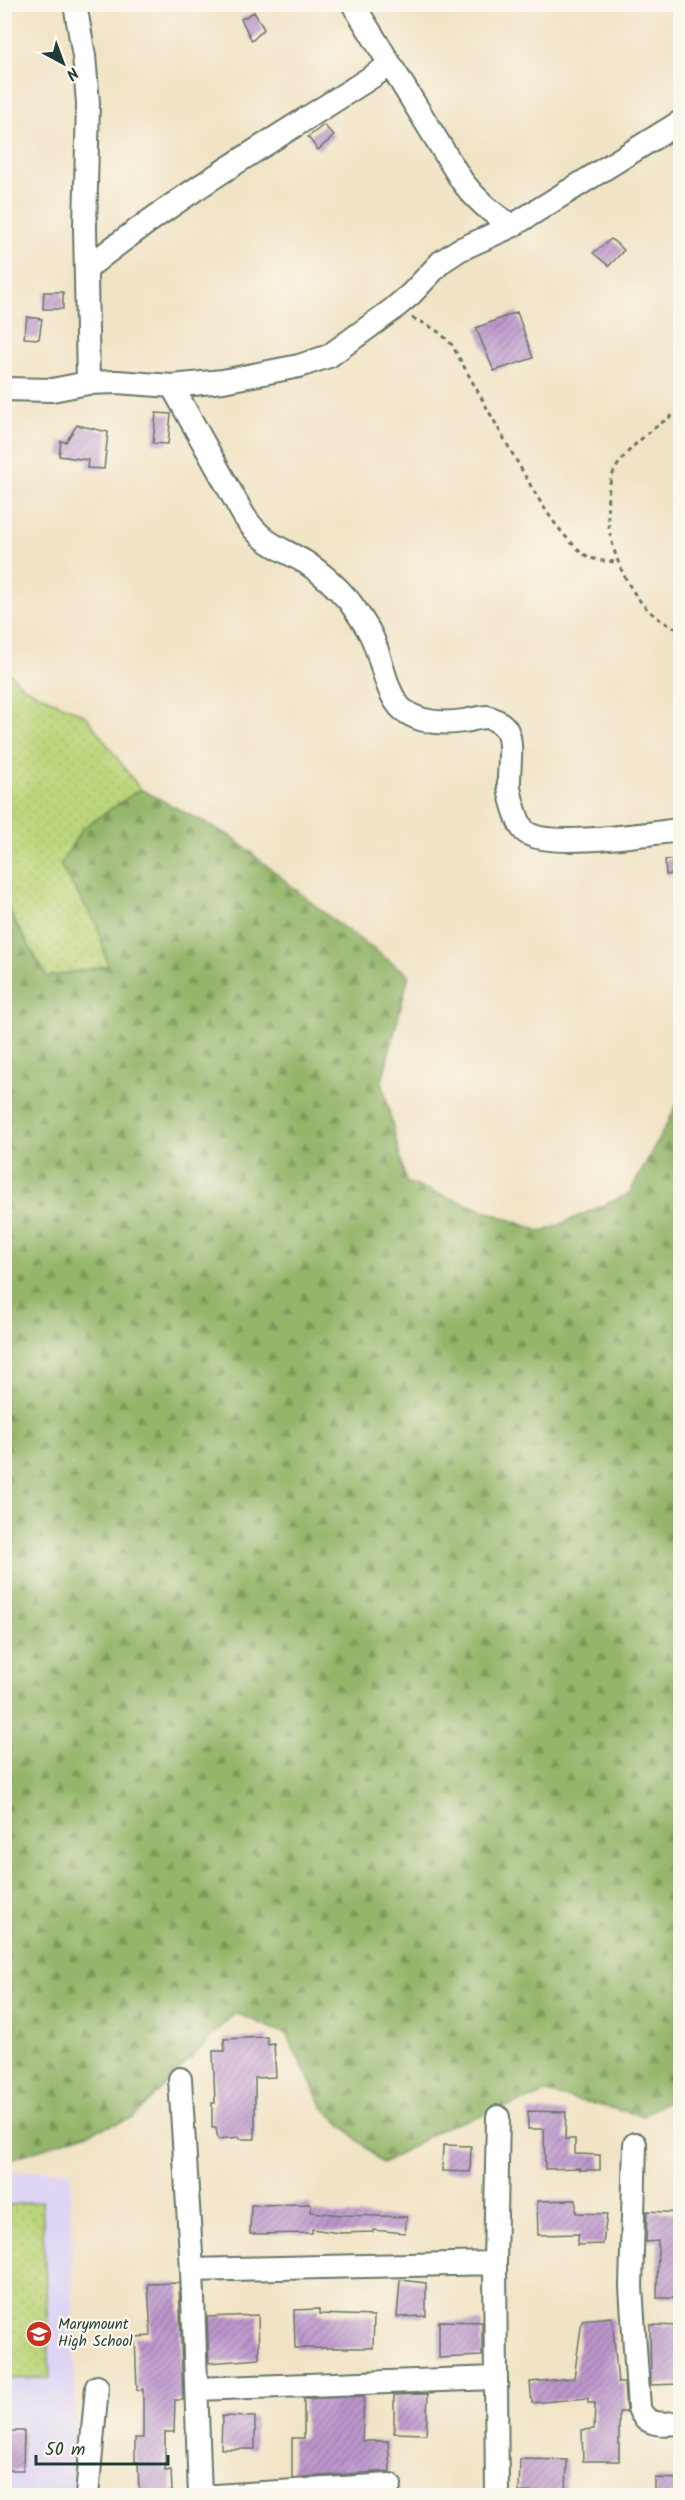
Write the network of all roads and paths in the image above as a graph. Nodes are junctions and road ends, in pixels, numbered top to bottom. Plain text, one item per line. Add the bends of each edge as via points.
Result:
1 (75, 4) edge
2 (353, 4) edge
3 (390, 65) junction
4 (681, 122) edge
5 (512, 226) junction
6 (86, 269) junction
7 (392, 310) junction
8 (88, 383) junction
9 (172, 386) junction
10 (4, 389) edge
11 (681, 411) edge
12 (619, 562) junction
13 (681, 629) edge
14 (681, 830) edge
15 (180, 2079) dead end
16 (498, 2117) dead end
17 (635, 2144) dead end
18 (495, 2263) junction
19 (192, 2270) junction
20 (496, 2378) junction
21 (97, 2387) dead end
22 (196, 2389) junction
23 (681, 2423) edge
24 (390, 2485) dead end
25 (87, 2496) edge
26 (200, 2496) edge
27 (215, 2496) edge
28 (496, 2496) edge

1 - 6 street via 88,103
2 - 3 street
3 - 5 street via 468,189 490,212
3 - 6 street via 199,186 138,227
4 - 5 street
5 - 7 street via 441,262
6 - 8 street
7 - 9 street via 357,338 319,360 265,374
7 - 12 path via 442,333 552,519 586,555
8 - 9 street
8 - 10 street via 52,390
9 - 14 street via 255,532 326,577 361,617 398,704 411,715 436,722 486,717 506,729 510,789 518,821 527,834 568,840
11 - 12 path via 632,448 614,471 608,492 608,517
12 - 13 path via 636,597 653,615
15 - 19 street
16 - 18 street
17 - 23 street via 631,2287 639,2408 642,2417 650,2422
18 - 19 street
18 - 20 street
19 - 22 street
20 - 22 street
20 - 28 street
21 - 25 street
22 - 26 street
24 - 27 street

